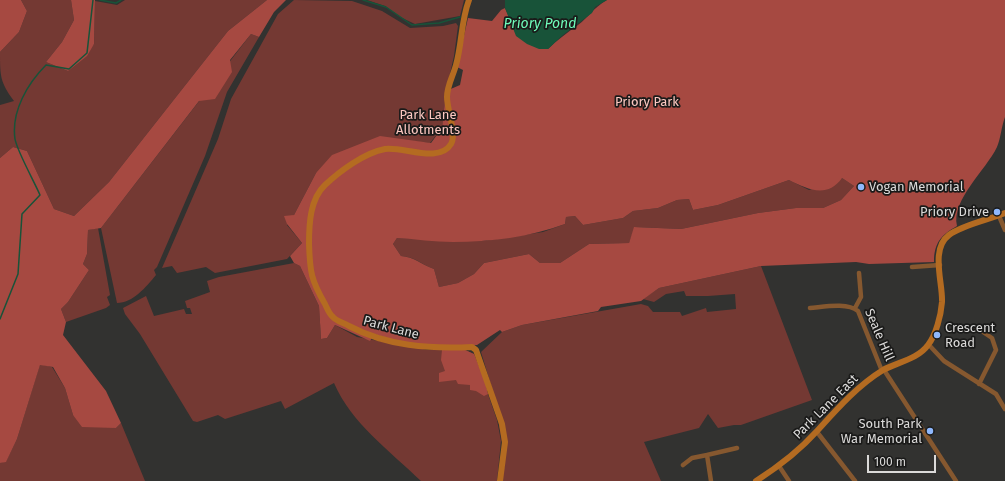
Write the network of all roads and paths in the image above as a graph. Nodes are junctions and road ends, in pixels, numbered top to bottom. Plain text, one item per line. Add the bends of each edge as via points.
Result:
1 (470, 0) edge
2 (1005, 213) edge
3 (999, 216) junction
4 (1005, 230) edge
5 (940, 265) junction
6 (912, 267) dead end
7 (859, 273) dead end
8 (810, 308) dead end
9 (855, 308) junction
10 (977, 328) dead end
11 (929, 345) junction
12 (883, 370) junction
13 (980, 384) junction
14 (1005, 409) edge
15 (817, 432) junction
16 (737, 448) dead end
17 (707, 455) junction
18 (683, 465) dead end
19 (780, 466) junction
20 (500, 481) edge
21 (711, 481) edge
22 (756, 481) edge
23 (789, 481) edge
24 (855, 481) edge
25 (956, 481) edge

1 - 20 street, Park Lane via 456,66 447,93 447,107 453,133 451,144 434,153 423,154 383,150 357,162 329,181 316,197 312,212 309,262 315,287 333,317 360,332 425,348 472,347 476,350 502,424 505,442
2 - 3 street
3 - 4 street
3 - 5 street via 948,236 941,248
5 - 6 street
5 - 11 street via 942,302
7 - 9 street, Seale Hill via 861,297
8 - 9 street, Seale Hill
9 - 12 street, Seale Hill via 860,314
10 - 13 street via 992,338 996,350
11 - 12 street, Park Lane East via 915,356
11 - 13 street via 944,361
12 - 15 street, Park Lane East via 859,388
12 - 25 street, Seale Hill
13 - 14 street via 996,394
15 - 19 street, Park Lane East
15 - 24 street
16 - 17 street
17 - 18 street via 692,458
17 - 21 street
19 - 22 street, Park Lane East
19 - 23 street

